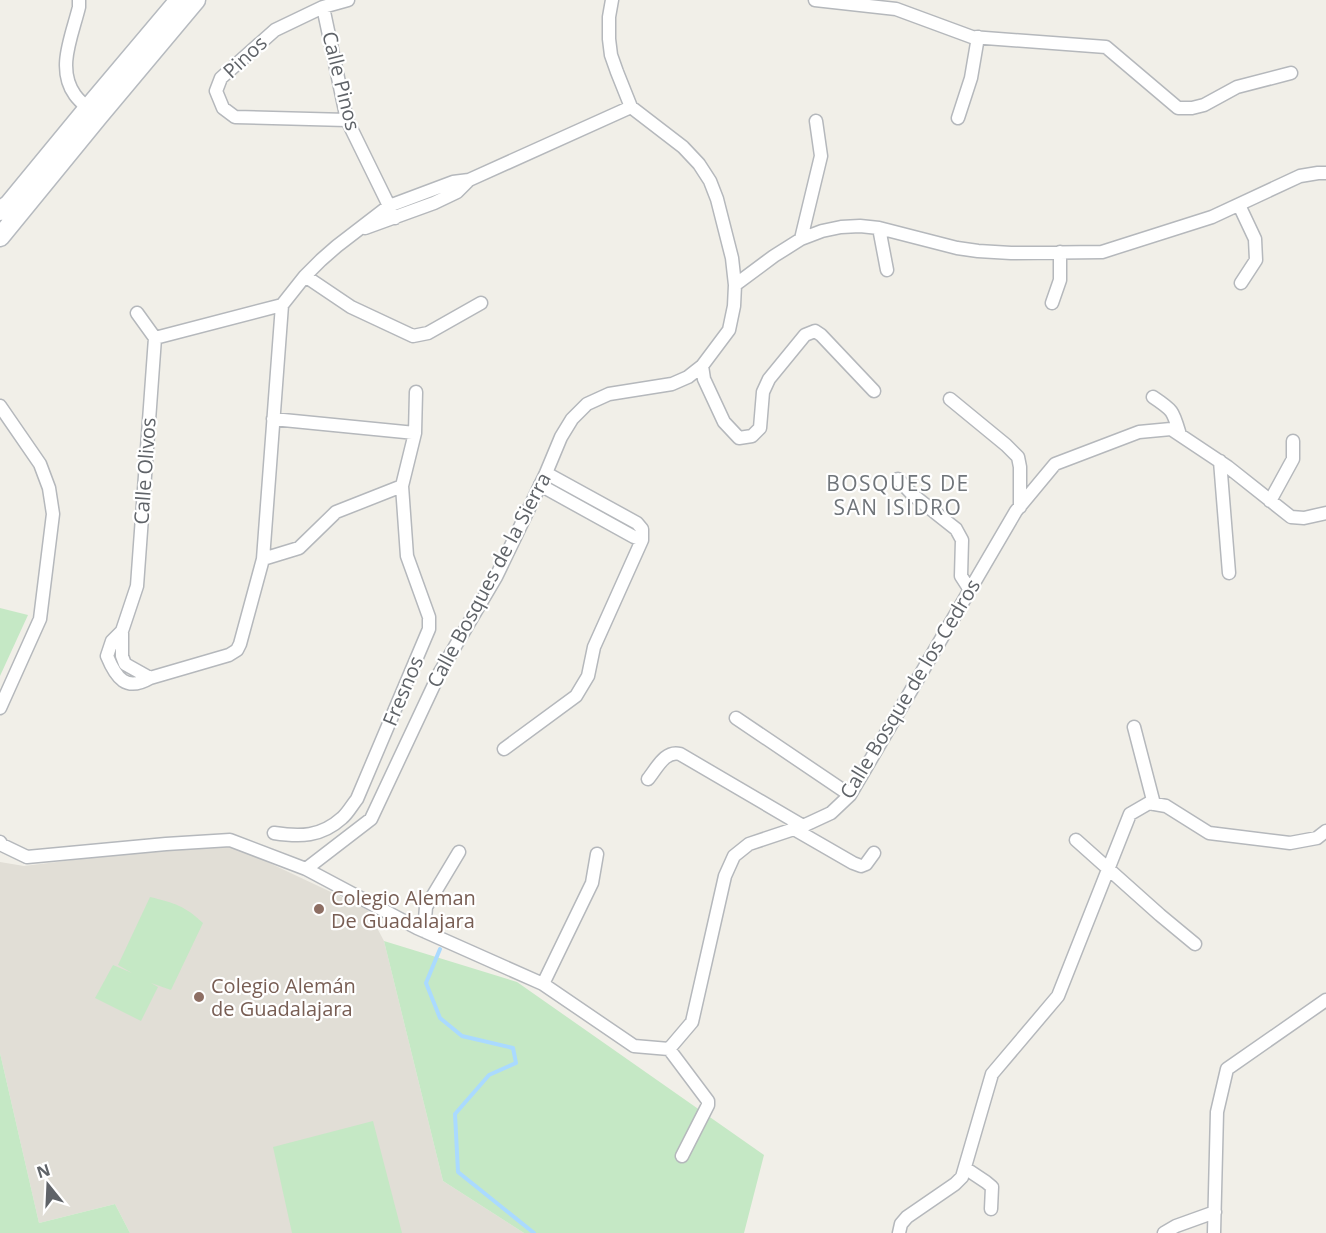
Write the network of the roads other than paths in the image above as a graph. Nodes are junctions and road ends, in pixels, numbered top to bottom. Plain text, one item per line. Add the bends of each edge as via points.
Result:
1 (79, 0) edge
2 (179, 0) edge
3 (196, 0) edge
4 (348, 0) edge
5 (612, 0) edge
6 (815, 0) edge
7 (323, 7) junction
8 (978, 37) junction
9 (1291, 73) dead end
10 (631, 107) junction
11 (93, 112) junction
12 (958, 118) dead end
13 (347, 120) junction
14 (816, 121) dead end
15 (1326, 173) edge
16 (469, 180) junction
17 (1239, 205) junction
18 (389, 206) junction
19 (0, 211) edge
20 (395, 218) junction
21 (879, 228) junction
22 (355, 232) junction
23 (0, 237) edge
24 (801, 239) junction
25 (1060, 252) junction
26 (887, 270) dead end
27 (305, 276) junction
28 (1241, 283) dead end
29 (735, 285) junction
30 (481, 303) dead end
31 (1052, 303) dead end
32 (282, 305) junction
33 (137, 313) dead end
34 (155, 338) junction
35 (702, 366) junction
36 (874, 391) dead end
37 (416, 392) dead end
38 (1153, 397) dead end
39 (950, 399) dead end
40 (0, 406) edge
41 (273, 419) junction
42 (415, 433) junction
43 (1180, 435) junction
44 (1293, 441) dead end
45 (1220, 462) junction
46 (546, 473) junction
47 (898, 479) dead end
48 (540, 485) junction
49 (402, 486) junction
50 (1270, 501) junction
51 (1020, 507) junction
52 (1326, 513) edge
53 (642, 540) junction
54 (262, 559) junction
55 (1229, 573) dead end
56 (970, 590) junction
57 (0, 708) edge
58 (736, 718) dead end
59 (1134, 727) dead end
60 (504, 748) dead end
61 (648, 779) dead end
62 (850, 795) junction
63 (1154, 804) junction
64 (798, 827) junction
65 (1326, 831) edge
66 (274, 833) dead end
67 (1076, 840) dead end
68 (0, 842) edge
69 (459, 852) dead end
70 (874, 853) dead end
71 (597, 854) dead end
72 (306, 868) junction
73 (1108, 868) junction
74 (424, 931) junction
75 (1195, 944) dead end
76 (543, 984) junction
77 (1326, 1000) edge
78 (669, 1049) junction
79 (682, 1156) dead end
80 (965, 1168) junction
81 (991, 1209) dead end
82 (1215, 1212) junction
83 (899, 1233) edge
84 (1164, 1233) edge
85 (1214, 1233) edge

1 - 11 street via 65,72 76,96
2 - 11 main road
3 - 11 main road
4 - 7 street, Pinos
5 - 10 street via 611,55
6 - 8 street via 896,9
7 - 13 street, Calle Pinos
7 - 13 street, Pinos via 275,30 221,78 216,91 223,108 235,117
8 - 9 street via 1106,47 1178,108 1204,105 1237,87
8 - 12 street via 971,78
10 - 16 street
10 - 29 street, Calle Bosques de la Sierra via 683,147 710,181 728,236
11 - 19 main road
11 - 23 main road
13 - 18 street, Calle Pinos
14 - 24 street via 821,156
15 - 17 street via 1300,176
16 - 18 street via 453,182
16 - 20 street via 457,192
17 - 25 street via 1212,218 1102,252
17 - 28 street via 1255,238 1256,260
18 - 20 street, Calle Pinos
18 - 22 street
20 - 22 street
21 - 24 street via 841,227
21 - 25 street via 978,251
21 - 26 street
22 - 27 street
24 - 29 street
25 - 31 street via 1060,280
27 - 30 street via 351,307 413,336 428,333
27 - 32 street
29 - 35 street, Calle Bosques de la Sierra via 729,330
32 - 34 street
32 - 41 street
33 - 34 street
34 - 54 street, Calle Olivos via 136,586 122,631 125,664 150,678 237,650
35 - 36 street via 724,422 739,438 752,436 760,428 763,392 769,379 805,335 815,331
35 - 46 street, Calle Bosques de la Sierra via 672,384 609,394 587,404 561,437
37 - 42 street, Fresnos
38 - 43 street via 1169,407
39 - 51 street via 1018,457
40 - 57 street via 40,464 49,488 52,514 40,619
41 - 42 street
41 - 54 street
42 - 49 street, Fresnos
43 - 45 street, Calle Bosque de los Cedros
43 - 51 street, Calle Bosque de los Cedros via 1171,429 1139,432 1055,464
44 - 50 street via 1293,459
45 - 50 street, Calle Bosque de los Cedros
45 - 55 street
46 - 48 street, Calle Bosques de la Sierra
46 - 53 street via 637,523 642,529
47 - 56 street via 956,529 962,540 961,576
48 - 53 street
48 - 72 street, Calle Bosques de la Sierra via 496,577 440,672 371,819
49 - 54 street via 336,512 299,548
49 - 66 street, Fresnos via 407,556 429,617 429,629 357,799 342,818 321,832 297,836
50 - 52 street, Calle Bosque de los Cedros via 1291,517
51 - 56 street, Calle Bosque de los Cedros
53 - 60 street via 594,647 588,676 576,696
56 - 62 street, Calle Bosque de los Cedros
58 - 62 street
59 - 63 street
61 - 64 street via 674,752
62 - 64 street, Calle Bosque de los Cedros via 831,813
63 - 65 street via 1166,806 1209,833 1290,843 1317,838
63 - 73 street via 1130,814
64 - 70 street via 861,866
64 - 78 street, Calle Bosque de los Cedros via 749,844 734,856 725,876 692,1022
67 - 73 street
68 - 72 street via 27,857 230,840
69 - 74 street via 426,908
71 - 76 street via 592,883
72 - 74 street
73 - 75 street
73 - 80 street via 1058,996 992,1074
74 - 76 street
76 - 78 street via 634,1046
77 - 82 street via 1227,1069 1216,1112
78 - 79 street via 708,1101
80 - 81 street via 992,1188
80 - 83 street via 956,1184 907,1217
82 - 84 street
82 - 85 street

